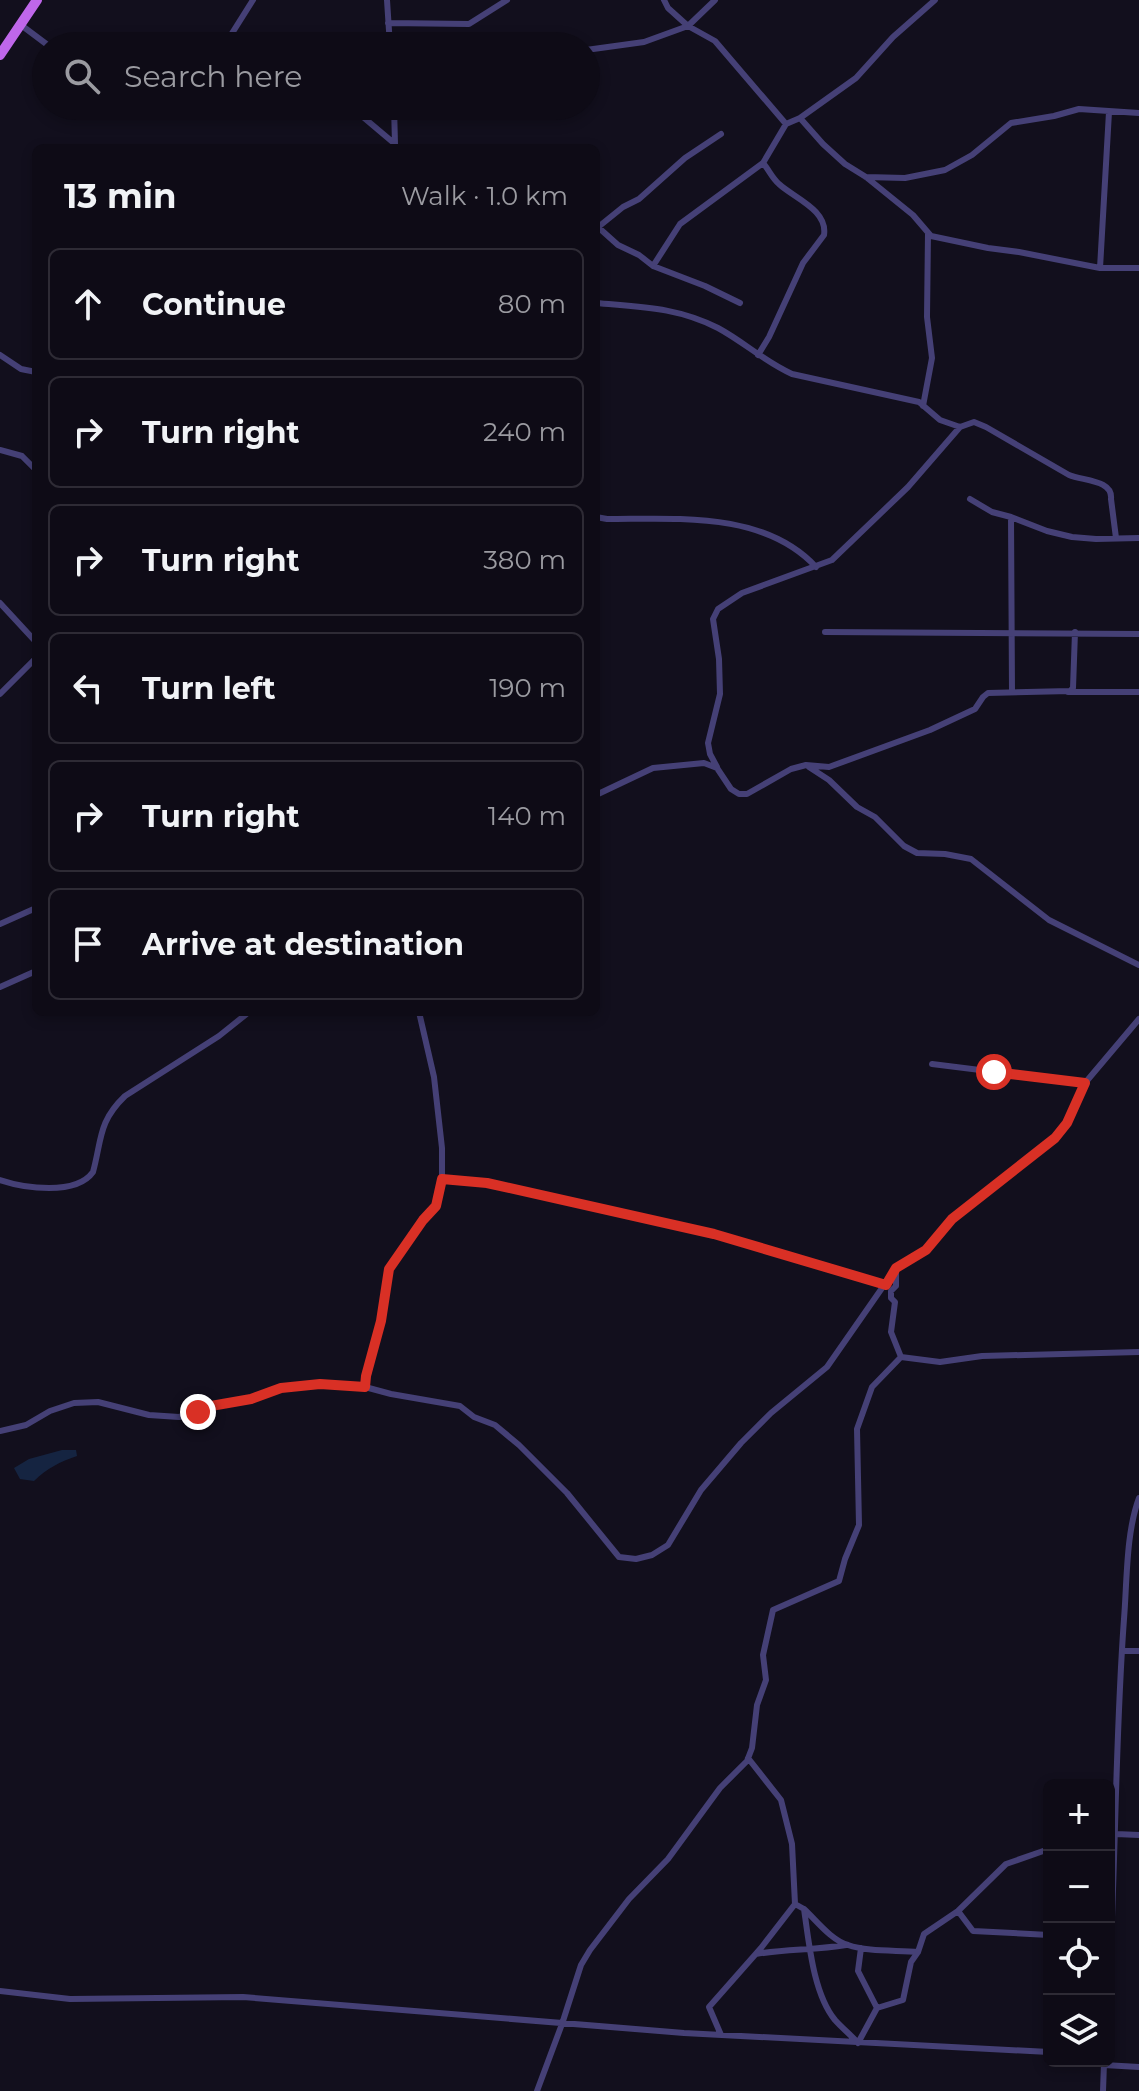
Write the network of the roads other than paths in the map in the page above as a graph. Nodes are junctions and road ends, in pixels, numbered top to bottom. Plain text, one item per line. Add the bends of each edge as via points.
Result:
1 (37, 0) edge
2 (253, 0) edge
3 (387, 0) edge
4 (507, 0) edge
5 (664, 0) edge
6 (715, 0) edge
7 (935, 0) edge
8 (388, 23) junction
9 (21, 25) junction
10 (688, 26) junction
11 (233, 32) edge
12 (389, 32) edge
13 (32, 33) edge
14 (600, 48) edge
15 (0, 55) edge
16 (1109, 112) junction
17 (1139, 113) edge
18 (800, 118) junction
19 (366, 120) edge
20 (394, 120) edge
21 (786, 124) junction
22 (721, 134) dead end
23 (393, 144) edge
24 (395, 144) edge
25 (763, 163) junction
26 (866, 177) junction
27 (600, 226) edge
28 (600, 230) edge
29 (928, 233) junction
30 (653, 266) junction
31 (1100, 268) junction
32 (1139, 268) edge
33 (600, 303) edge
34 (740, 303) dead end
35 (0, 355) edge
36 (758, 355) junction
37 (32, 371) edge
38 (923, 406) junction
39 (960, 427) junction
40 (0, 450) edge
41 (32, 466) edge
42 (970, 499) dead end
43 (1011, 517) junction
44 (600, 518) edge
45 (1116, 538) junction
46 (1139, 538) edge
47 (816, 567) junction
48 (0, 603) edge
49 (825, 632) dead end
50 (1075, 632) junction
51 (1011, 634) junction
52 (1139, 634) edge
53 (32, 638) edge
54 (32, 662) edge
55 (1012, 692) junction
56 (1064, 692) junction
57 (1139, 692) edge
58 (0, 694) edge
59 (806, 765) junction
60 (717, 768) junction
61 (600, 793) edge
62 (32, 910) edge
63 (0, 924) edge
64 (1139, 965) edge
65 (32, 973) edge
66 (0, 987) edge
67 (244, 1016) edge
68 (420, 1016) edge
69 (1139, 1019) edge
70 (932, 1064) dead end
71 (1085, 1083) junction
72 (442, 1179) junction
73 (0, 1180) edge
74 (896, 1268) junction
75 (886, 1285) junction
76 (1139, 1352) edge
77 (901, 1357) junction
78 (365, 1387) junction
79 (0, 1431) edge
80 (1139, 1498) edge
81 (1122, 1651) junction
82 (1139, 1651) edge
83 (748, 1758) junction
84 (1117, 1798) joint
85 (1116, 1834) junction
86 (1139, 1835) edge
87 (1043, 1851) edge
88 (795, 1904) junction
89 (804, 1909) junction
90 (958, 1911) junction
91 (1111, 1923) edge
92 (1043, 1935) edge
93 (846, 1945) junction
94 (861, 1948) junction
95 (810, 1949) junction
96 (918, 1952) junction
97 (756, 1954) junction
98 (0, 1991) edge
99 (877, 2008) junction
100 (562, 2024) junction
101 (721, 2035) junction
102 (858, 2043) junction
103 (1043, 2052) edge
104 (1115, 2064) edge
105 (1104, 2067) edge
106 (1139, 2067) edge
107 (537, 2091) edge
108 (1103, 2091) edge

1 - 9 main road
2 - 11 street
3 - 8 street
4 - 8 street via 469,24
5 - 10 street
6 - 10 street
7 - 18 street via 856,78
8 - 12 street
9 - 13 street
9 - 15 main road
10 - 14 street via 644,42
10 - 21 street via 715,41
16 - 17 street
16 - 26 street via 1079,109 1011,123 945,170 905,178
16 - 31 street
18 - 21 street
18 - 26 street via 845,164
19 - 23 street
20 - 24 street
21 - 25 street
22 - 27 street
25 - 30 street via 680,224
25 - 36 street via 792,196 810,206 825,229
26 - 29 street
28 - 30 street
29 - 31 street
29 - 38 street via 932,358
30 - 34 street
31 - 32 street
33 - 36 street via 681,313 717,328
35 - 37 street
36 - 38 street via 792,374
38 - 39 street
39 - 45 street via 974,422 1069,475 1106,485 1113,493
39 - 47 street via 908,487 832,560
40 - 41 street via 22,456
42 - 43 street
43 - 45 street via 1059,534
43 - 51 street
44 - 47 street via 752,528 783,542
45 - 46 street
47 - 60 street via 742,593 718,609 713,619 720,694 708,743
48 - 53 street
49 - 51 street
50 - 51 street
50 - 52 street
50 - 56 street via 1073,688
51 - 55 street
54 - 58 street
55 - 56 street
55 - 59 street via 988,693 970,712 848,761 829,767
56 - 57 street
59 - 60 street via 747,794 731,789
59 - 64 street via 904,846 917,853 971,859 1049,920
60 - 61 street via 704,763 653,768
62 - 63 street
65 - 66 street
67 - 73 street via 113,1108 100,1133 93,1172 81,1184 54,1188
68 - 72 street via 434,1077
69 - 71 street
70 - 71 street
71 - 74 street via 1055,1138 952,1219 926,1250
72 - 75 street via 487,1183 714,1234
72 - 78 street via 436,1206 389,1269
74 - 75 street
74 - 77 street via 891,1332
75 - 78 street via 827,1367 771,1413 701,1490 668,1545 636,1559 619,1557 567,1493 495,1425 460,1406
76 - 77 street via 940,1362
77 - 83 street via 872,1387 857,1429 859,1525 839,1581 773,1610 763,1655 766,1680
78 - 79 street via 281,1388 179,1417 98,1402 74,1403
80 - 81 street via 1132,1521
81 - 82 street
81 - 84 street
83 - 88 street via 781,1800 792,1844
83 - 100 street via 590,1950
84 - 85 street
85 - 86 street
85 - 91 street
87 - 90 street via 1006,1864
88 - 89 street
88 - 97 street
89 - 93 street
89 - 95 street
90 - 92 street via 973,1931
90 - 96 street via 924,1934
93 - 94 street
93 - 95 street
94 - 96 street
94 - 99 street via 858,1971
95 - 97 street
95 - 102 street via 833,2018
96 - 99 street via 903,2000
97 - 101 street via 709,2007
98 - 100 street via 70,1999 243,1997
99 - 102 street
100 - 101 street
100 - 107 street
101 - 102 street
102 - 103 street
104 - 106 street
105 - 108 street

